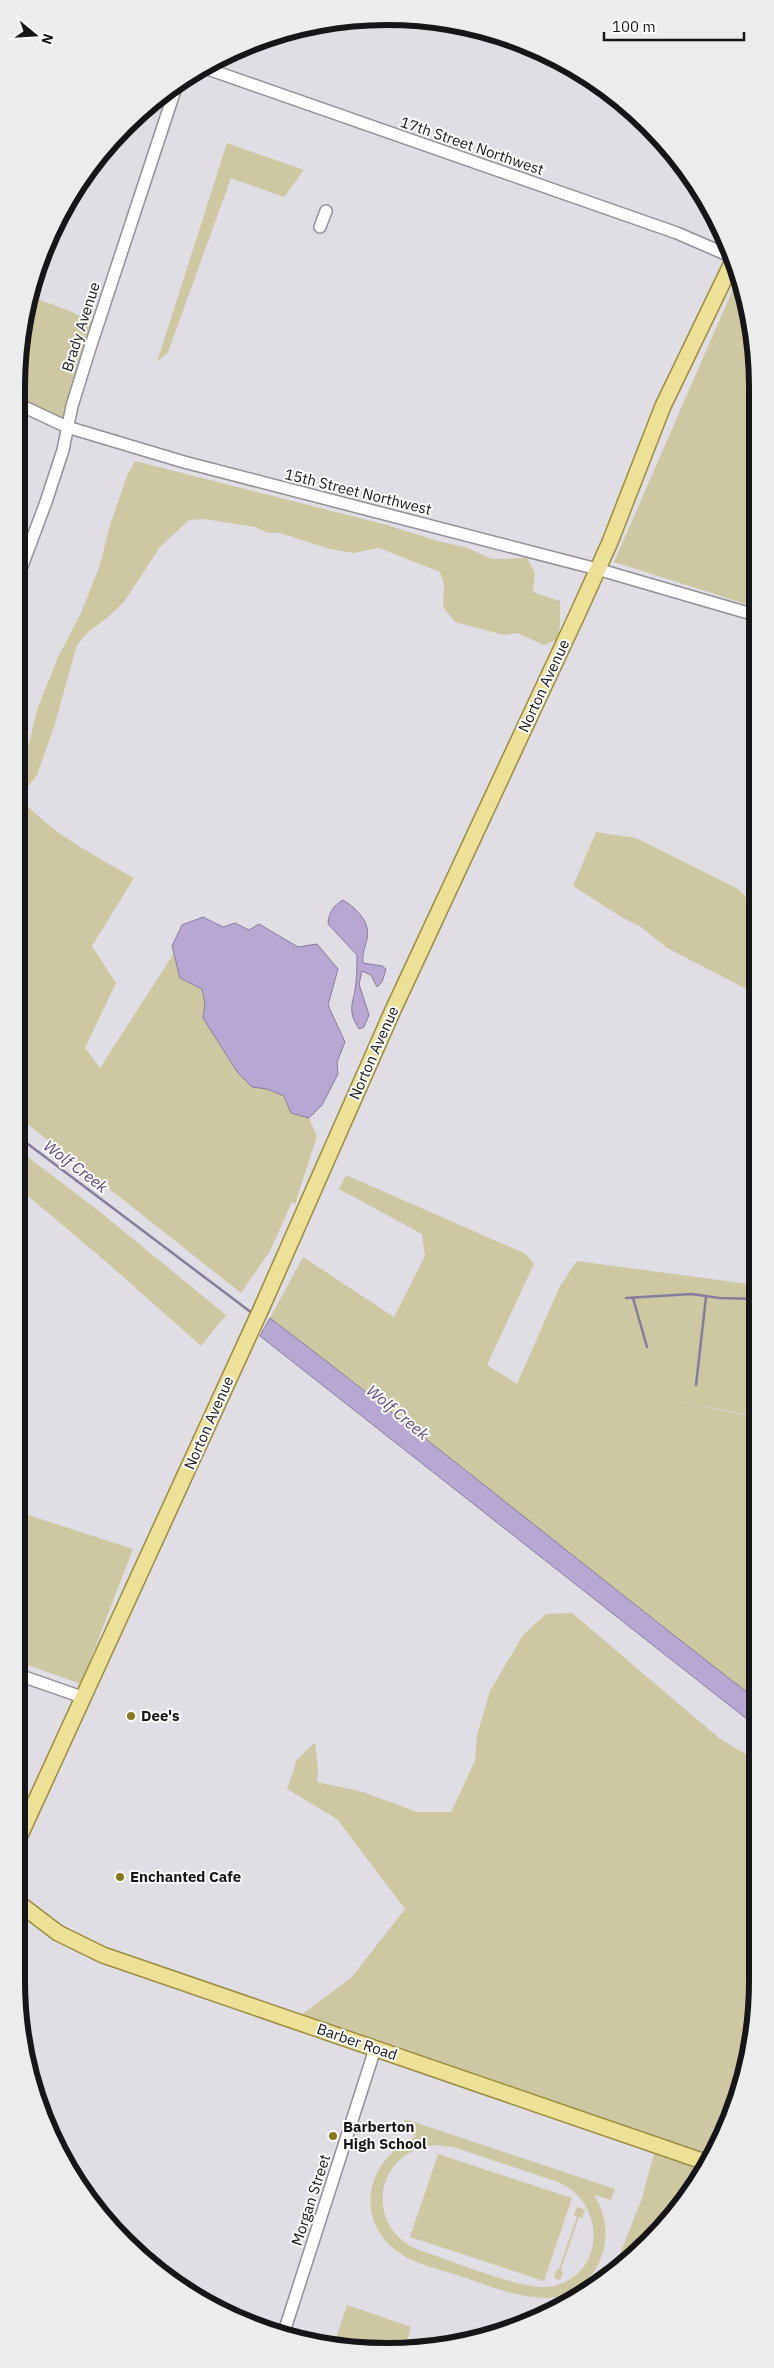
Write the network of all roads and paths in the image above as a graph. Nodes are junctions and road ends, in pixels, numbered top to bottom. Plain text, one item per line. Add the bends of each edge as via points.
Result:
1 (211, 70) edge
2 (173, 95) edge
3 (326, 211) dead end
4 (320, 227) dead end
5 (723, 253) edge
6 (729, 269) edge
7 (25, 407) edge
8 (67, 426) junction
9 (25, 541) edge
10 (31, 543) junction
11 (25, 559) edge
12 (597, 569) junction
13 (749, 613) edge
14 (25, 1677) edge
15 (82, 1697) junction
16 (25, 1824) edge
17 (25, 1908) edge
18 (375, 2049) junction
19 (702, 2161) edge
20 (285, 2328) edge

1 - 5 street, 17th Street Northwest via 677,233
2 - 8 street, Brady Avenue
3 - 4 street
6 - 12 main road, Norton Avenue via 663,406
7 - 8 street, 15th Street Northwest
8 - 10 street, Brady Avenue via 63,450
8 - 12 street, 15th Street Northwest via 198,466
9 - 10 street
10 - 11 street, Brady Avenue
12 - 13 street, 15th Street Northwest
12 - 15 main road, Norton Avenue
14 - 15 street
15 - 16 main road, Norton Avenue
17 - 18 main road, Barber Road via 58,1933 91,1950
18 - 19 main road, Barber Road
18 - 20 street, Morgan Street

